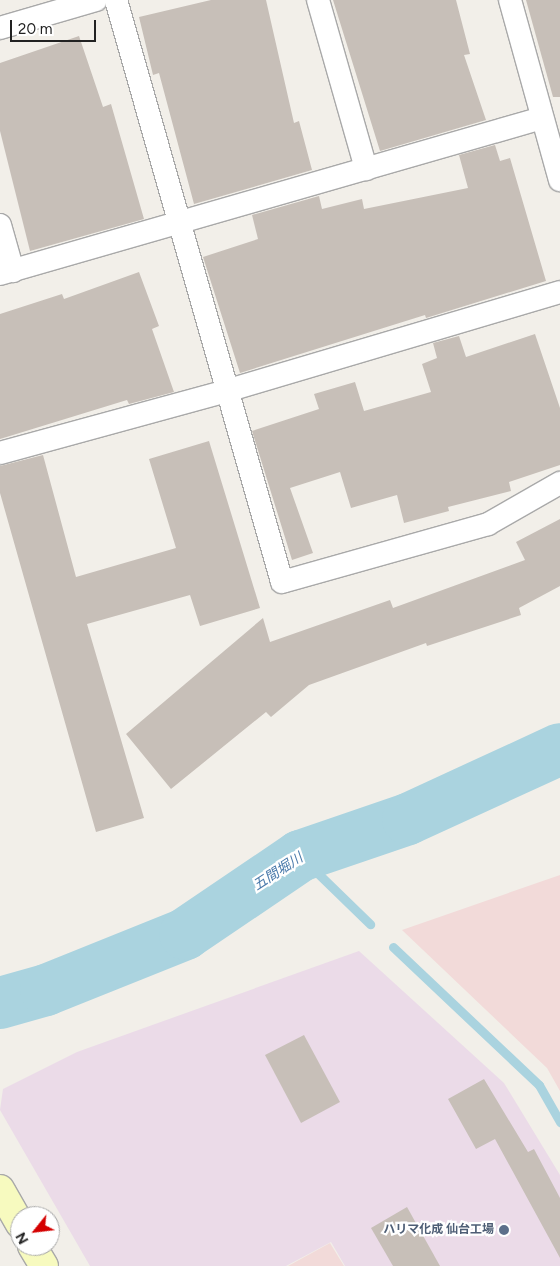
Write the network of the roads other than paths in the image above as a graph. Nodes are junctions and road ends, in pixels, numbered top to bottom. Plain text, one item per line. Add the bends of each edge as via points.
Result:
1 (96, 0) edge
2 (116, 0) edge
3 (318, 0) edge
4 (510, 0) edge
5 (0, 28) edge
6 (542, 118) junction
7 (366, 169) junction
8 (560, 180) edge
9 (178, 223) junction
10 (0, 224) edge
11 (6, 272) edge
12 (560, 292) edge
13 (226, 391) junction
14 (0, 453) edge
15 (560, 483) edge
16 (0, 1188) edge
17 (10, 1206) edge

1 - 5 street
2 - 9 street
3 - 7 street
4 - 6 street
6 - 7 street
6 - 8 street
7 - 9 street
9 - 11 street
9 - 13 street
10 - 11 street
12 - 13 street
13 - 14 street
13 - 15 street via 282,582 488,524
16 - 17 street

